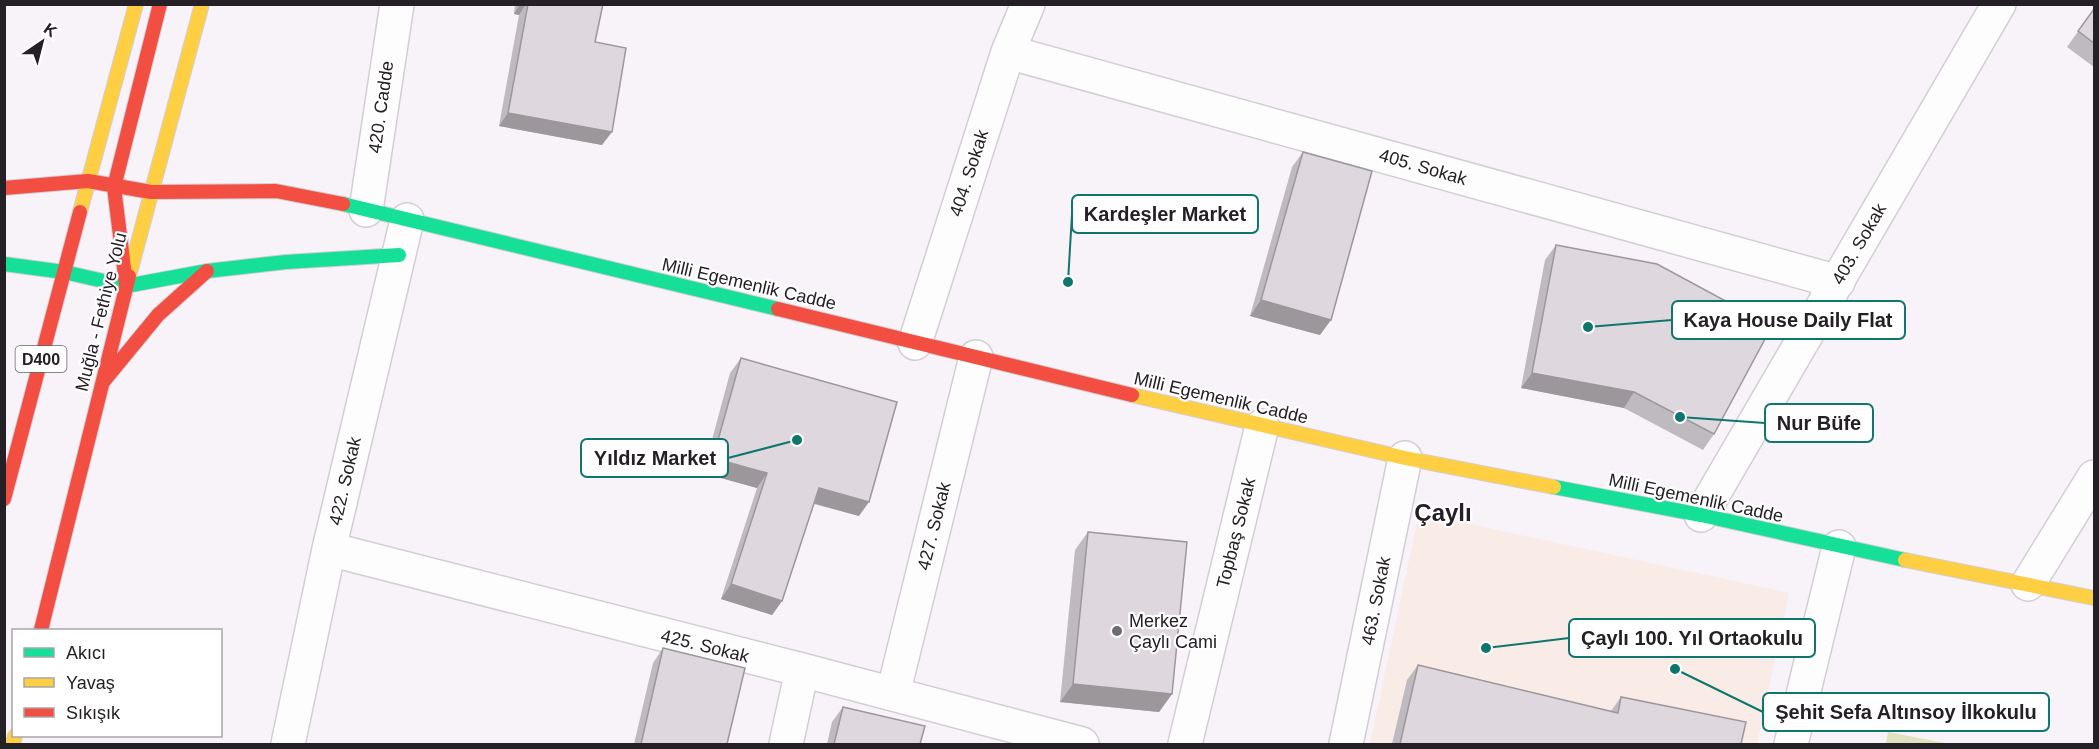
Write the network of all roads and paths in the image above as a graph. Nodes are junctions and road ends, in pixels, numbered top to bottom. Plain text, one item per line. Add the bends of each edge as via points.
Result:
1 (136, 4) edge
2 (160, 4) edge
3 (202, 4) edge
4 (396, 4) edge
5 (1028, 4) edge
6 (1999, 4) edge
7 (1008, 51) junction
8 (88, 181) junction
9 (114, 187) junction
10 (4, 188) edge
11 (151, 192) junction
12 (356, 207) junction
13 (407, 220) junction
14 (399, 255) junction
15 (4, 264) edge
16 (207, 271) junction
17 (64, 272) junction
18 (1838, 282) junction
19 (126, 286) junction
20 (915, 343) junction
21 (976, 357) junction
22 (103, 382) junction
23 (1262, 426) junction
24 (1405, 458) junction
25 (2094, 477) edge
26 (4, 499) edge
27 (1701, 515) junction
28 (1839, 547) junction
29 (329, 549) junction
30 (2028, 584) junction
31 (2094, 598) edge
32 (41, 629) edge
33 (802, 670) junction
34 (892, 694) junction
35 (288, 744) edge
36 (786, 744) edge
37 (1082, 744) edge
38 (1185, 744) edge
39 (1347, 744) edge
40 (1791, 744) edge

1 - 8 main road, D400
2 - 9 main road
3 - 11 main road, Muğla - Fethiye Yolu
4 - 12 street, 420. Cadde
5 - 7 street, 404. Sokak
6 - 18 street, 403. Sokak
7 - 18 street, 405. Sokak
7 - 20 street, 404. Sokak
8 - 9 main road, Milli Egemenlik Cadde
8 - 10 main road, Milli Egemenlik Cadde
8 - 17 main road, D400
9 - 11 main road, Milli Egemenlik Cadde
9 - 19 main road
11 - 12 main road, Milli Egemenlik Cadde via 276,191
11 - 19 main road, Muğla - Fethiye Yolu
12 - 13 main road, Milli Egemenlik Cadde
13 - 14 street, 422. Sokak
13 - 20 main road, Milli Egemenlik Cadde
14 - 16 main road
14 - 29 street, 422. Sokak
15 - 17 main road
16 - 19 main road
16 - 22 main road via 158,315
17 - 19 main road
17 - 26 main road, D400
18 - 27 street, 403. Sokak
19 - 22 main road, Muğla - Fethiye Yolu
20 - 21 main road, Milli Egemenlik Cadde
21 - 23 main road, Milli Egemenlik Cadde
21 - 34 street, 427. Sokak
22 - 32 main road, Muğla - Fethiye Yolu
23 - 24 main road, Milli Egemenlik Cadde
23 - 38 street, Topbaş Sokak
24 - 27 main road, Milli Egemenlik Cadde
24 - 39 street, 463. Sokak
25 - 30 street
27 - 28 main road, Milli Egemenlik Cadde
28 - 30 main road, Milli Egemenlik Cadde
28 - 40 street
29 - 33 street, 425. Sokak
29 - 35 street, 422. Sokak
30 - 31 main road, Milli Egemenlik Cadde
33 - 34 street, 425. Sokak
33 - 36 street
34 - 37 street, 425. Sokak

